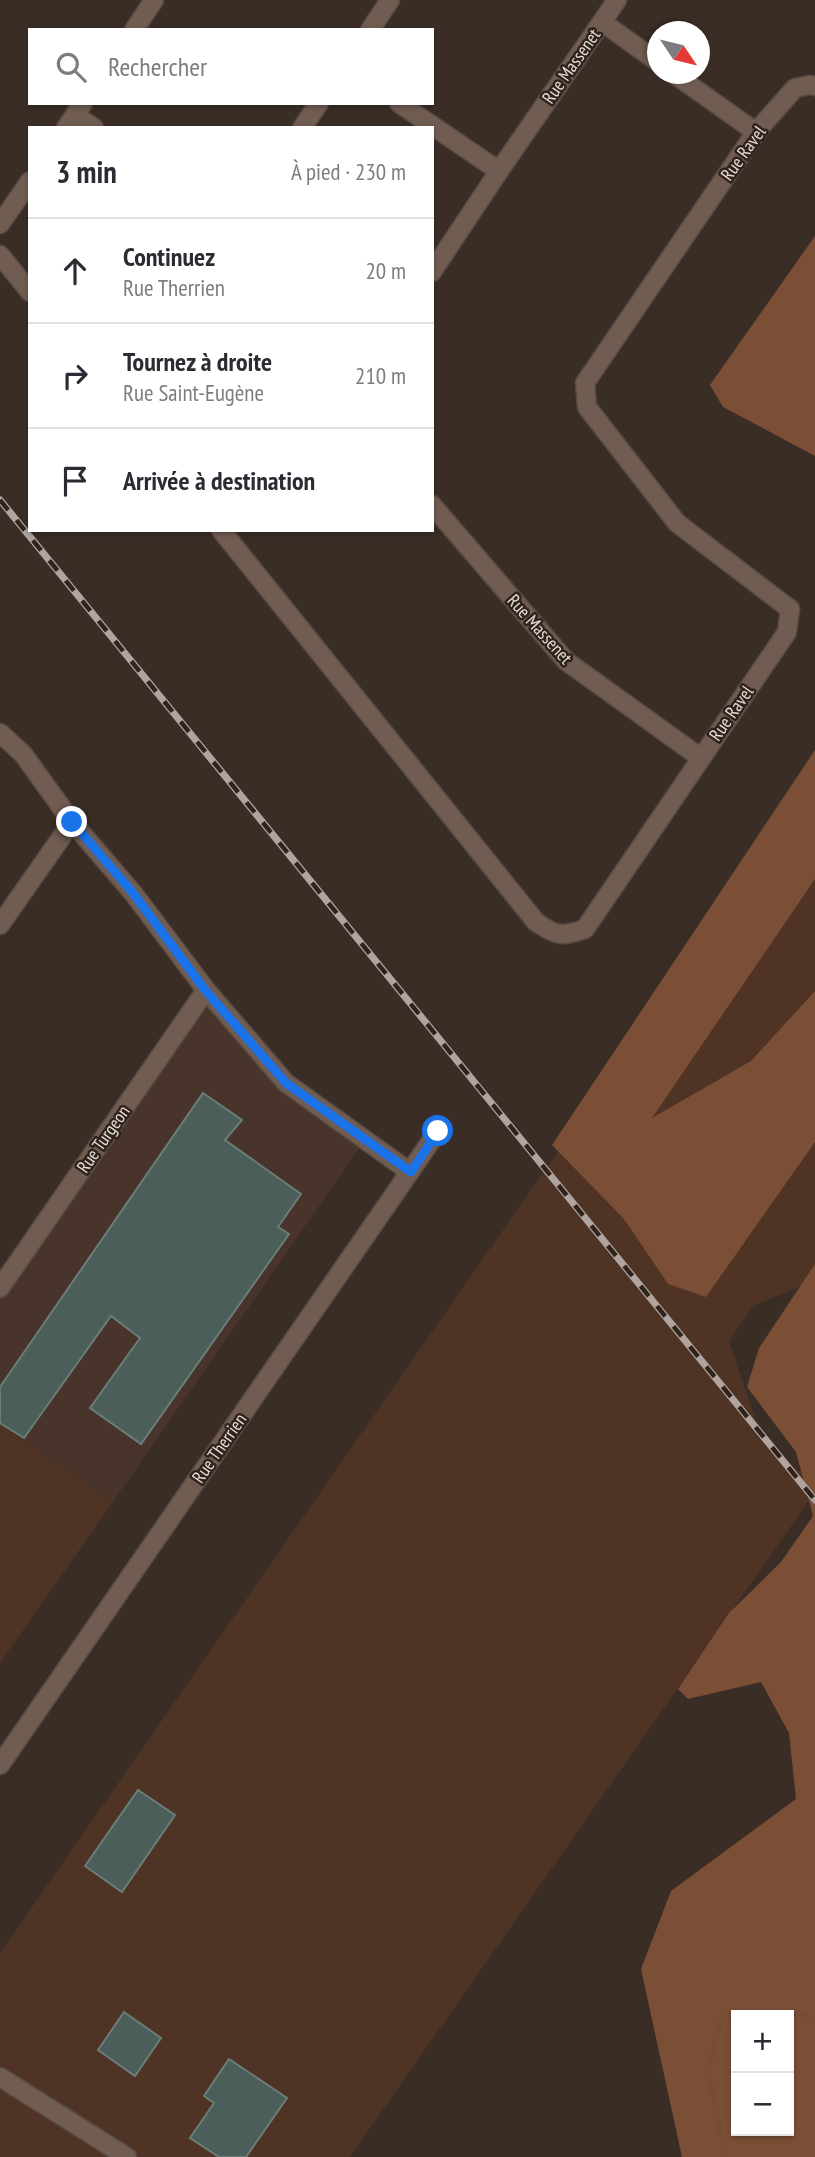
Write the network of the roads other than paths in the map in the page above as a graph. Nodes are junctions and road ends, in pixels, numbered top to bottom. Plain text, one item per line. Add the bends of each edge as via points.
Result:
1 (154, 0) edge
2 (390, 0) edge
3 (617, 0) edge
4 (602, 22) junction
5 (135, 28) edge
6 (371, 28) edge
7 (647, 55) edge
8 (688, 84) edge
9 (815, 86) edge
10 (318, 105) edge
11 (402, 105) edge
12 (75, 115) edge
13 (91, 126) edge
14 (303, 126) edge
15 (433, 126) edge
16 (434, 127) edge
17 (755, 132) junction
18 (499, 171) junction
19 (28, 184) edge
20 (0, 224) edge
21 (0, 255) edge
22 (434, 269) edge
23 (28, 290) edge
24 (434, 507) edge
25 (223, 532) edge
26 (0, 733) edge
27 (701, 758) junction
28 (72, 822) junction
29 (0, 925) edge
30 (205, 990) junction
31 (438, 1131) dead end
32 (411, 1172) junction
33 (0, 1288) edge
34 (0, 1765) edge
35 (0, 2077) edge
36 (127, 2157) edge

1 - 5 street
2 - 6 street
3 - 4 street, Rue Massenet
4 - 7 street
4 - 18 street, Rue Massenet
8 - 17 street
9 - 17 street, Rue Ravel via 795,88
10 - 14 street
11 - 15 street
12 - 13 street
16 - 18 street
17 - 27 street, Rue Ravel via 585,383 587,407 677,523 790,609 787,632
18 - 22 street, Rue Massenet
19 - 20 street
21 - 23 street
24 - 27 street, Rue Massenet via 566,661
25 - 27 street, Rue Ravel via 536,922 555,935 586,929
26 - 28 street via 23,754
28 - 29 street
28 - 30 street via 133,893
30 - 32 street via 286,1083
30 - 33 street, Rue Turgeon
31 - 32 street, Rue Therrien
32 - 34 street, Rue Therrien
35 - 36 street

